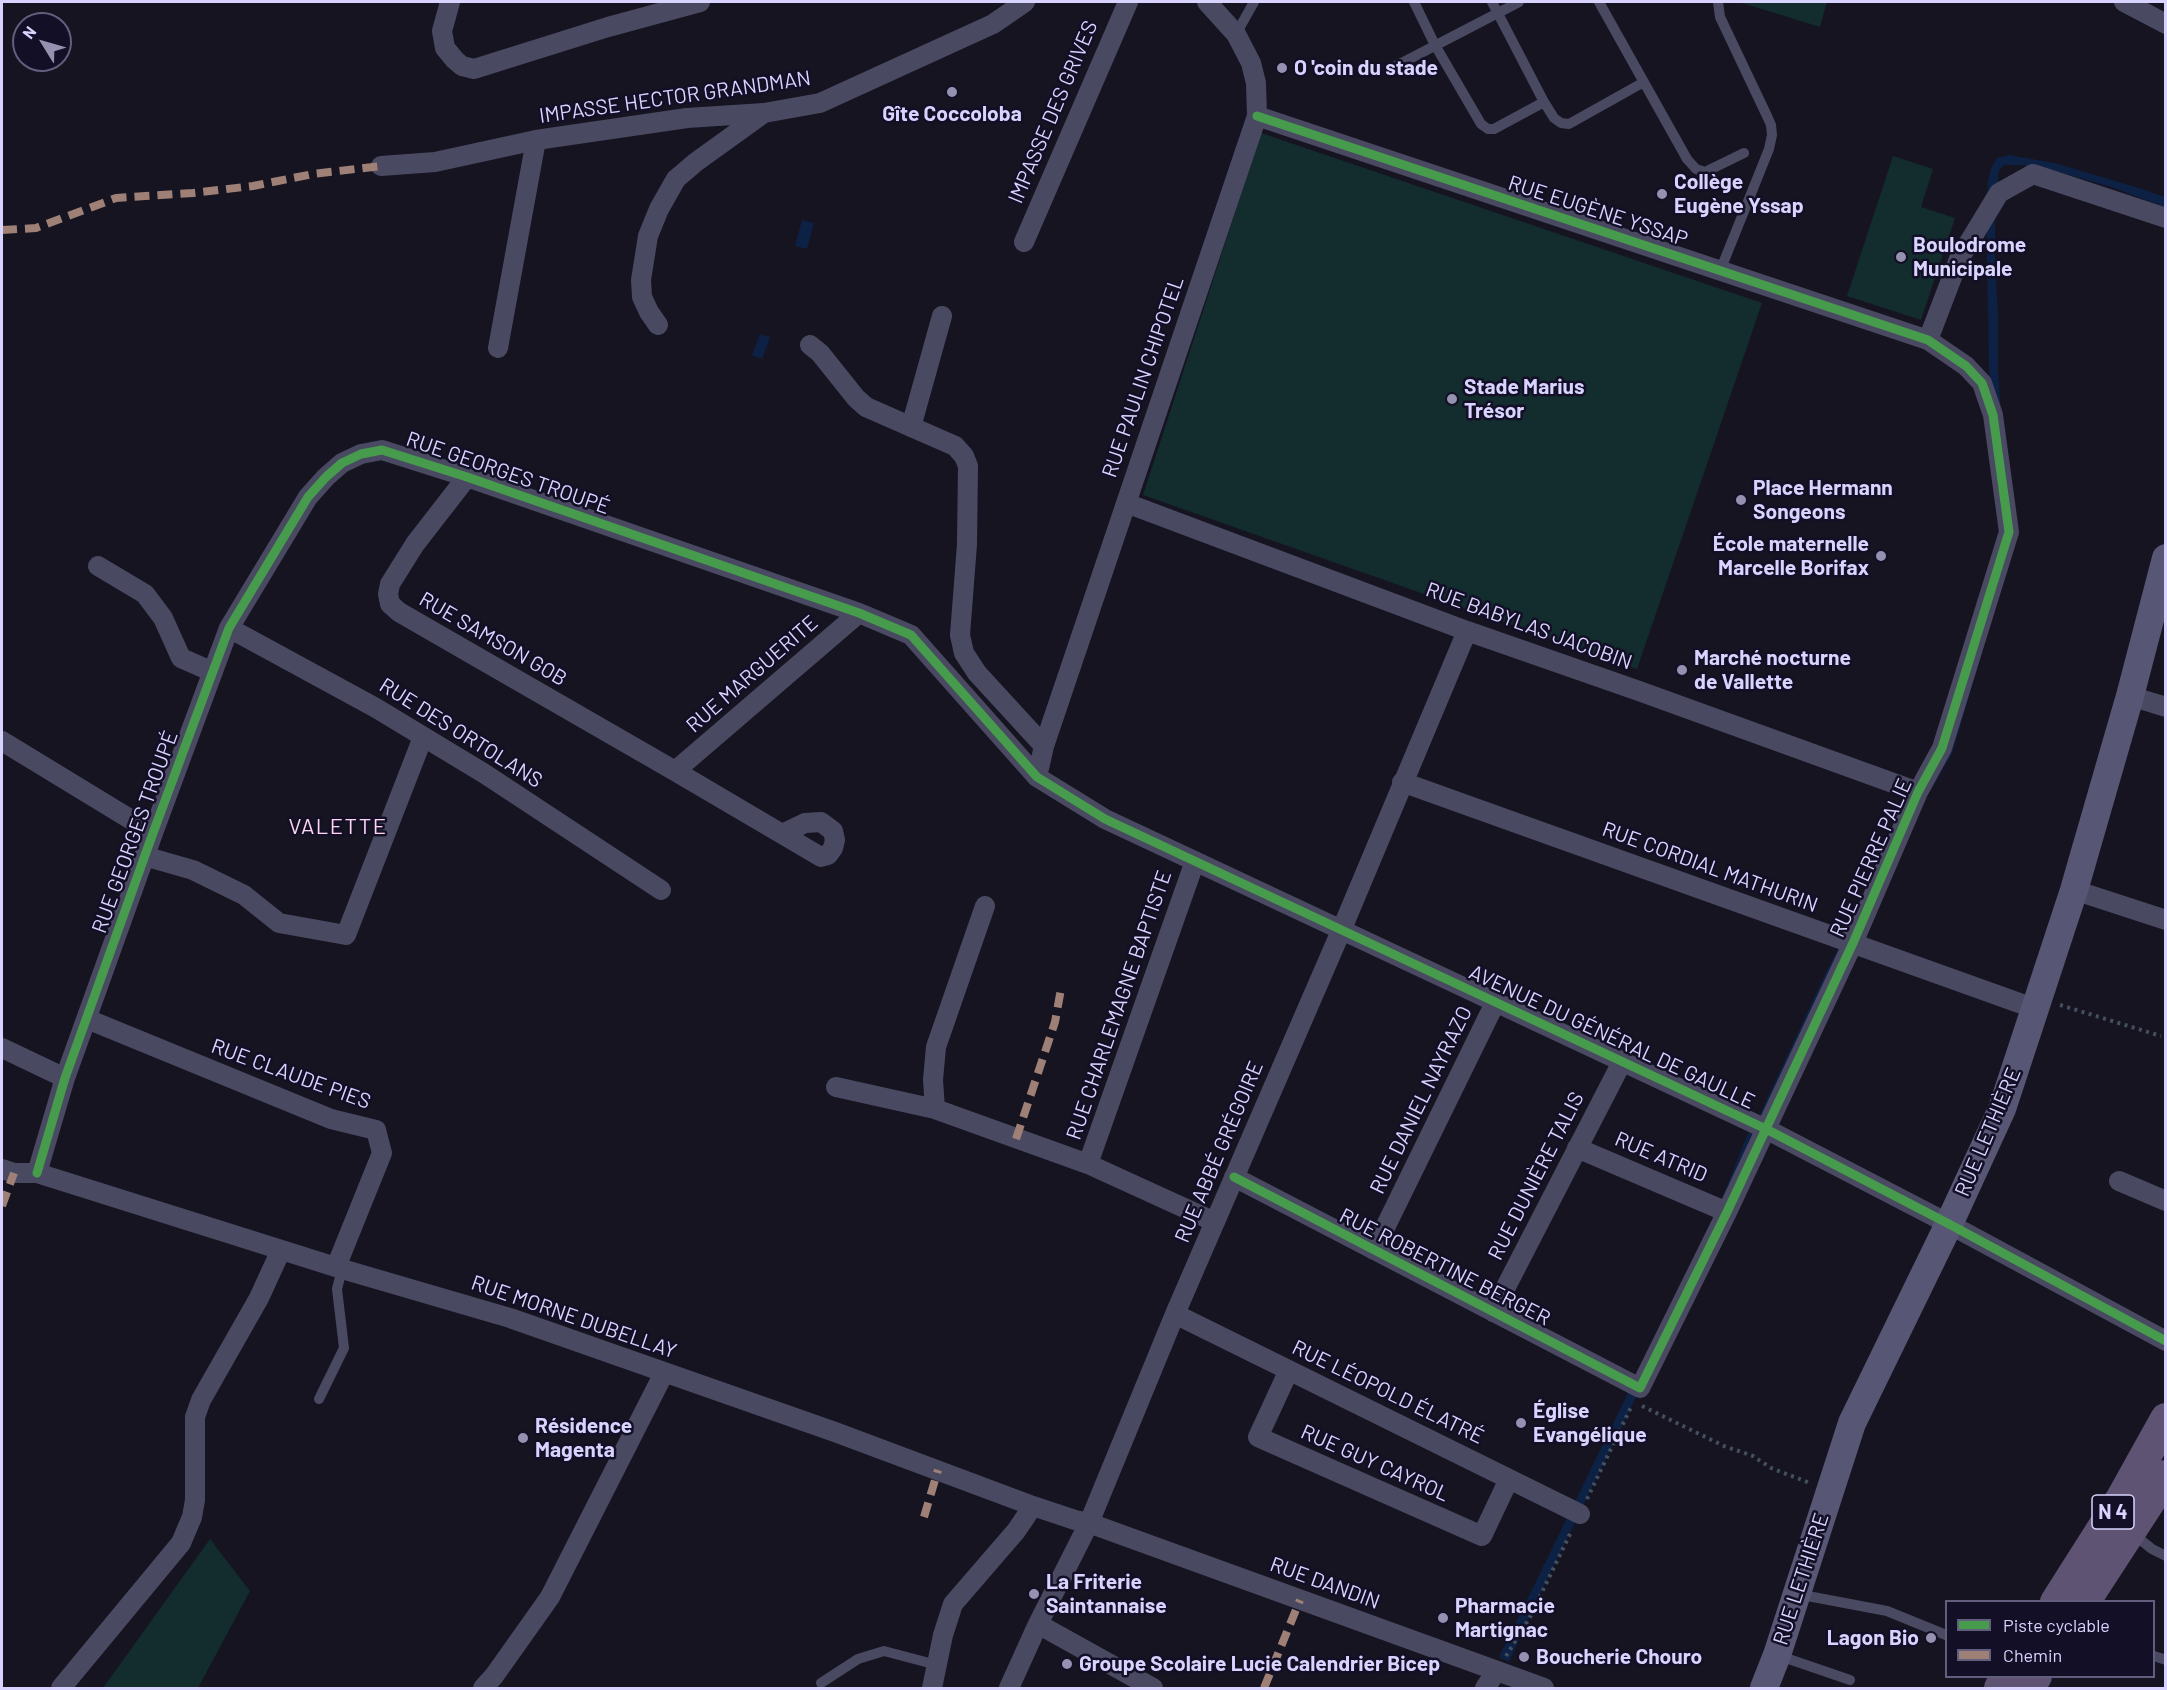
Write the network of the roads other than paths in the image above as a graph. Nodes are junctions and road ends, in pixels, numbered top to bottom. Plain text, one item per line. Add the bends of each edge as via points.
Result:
1 (450, 2) edge
2 (700, 2) edge
3 (1025, 2) edge
4 (1128, 2) edge
5 (1207, 2) edge
6 (1254, 2) edge
7 (1414, 2) edge
8 (1492, 2) edge
9 (1519, 2) edge
10 (1599, 2) edge
11 (1718, 2) edge
12 (2124, 2) edge
13 (1498, 13) junction
14 (2166, 24) edge
15 (1236, 34) junction
16 (1436, 45) junction
17 (1392, 68) dead end
18 (1644, 82) junction
19 (1544, 102) junction
20 (764, 113) junction
21 (1257, 116) junction
22 (536, 140) junction
23 (1744, 153) dead end
24 (381, 166) dead end
25 (2166, 218) edge
26 (1024, 242) dead end
27 (1720, 271) junction
28 (942, 316) dead end
29 (658, 325) dead end
30 (1928, 340) junction
31 (810, 345) dead end
32 (498, 348) dead end
33 (911, 427) junction
34 (467, 477) junction
35 (1126, 503) junction
36 (2166, 558) edge
37 (98, 566) dead end
38 (859, 613) junction
39 (229, 628) junction
40 (1467, 631) junction
41 (213, 672) junction
42 (2130, 696) junction
43 (2166, 707) edge
44 (423, 737) junction
45 (2, 741) edge
46 (1044, 746) junction
47 (675, 771) junction
48 (1037, 777) junction
49 (1402, 782) junction
50 (1918, 792) junction
51 (153, 834) junction
52 (782, 834) dead end
53 (144, 856) junction
54 (1194, 861) junction
55 (661, 890) dead end
56 (2074, 890) junction
57 (985, 906) dead end
58 (2166, 920) edge
59 (1341, 931) junction
60 (1853, 944) junction
61 (1495, 1003) junction
62 (2038, 1003) junction
63 (87, 1019) junction
64 (2, 1048) edge
65 (1622, 1062) junction
66 (65, 1078) junction
67 (836, 1087) dead end
68 (935, 1109) junction
69 (1766, 1129) junction
70 (1577, 1148) junction
71 (1088, 1164) junction
72 (2, 1169) edge
73 (37, 1173) junction
74 (1234, 1177) junction
75 (2119, 1181) dead end
76 (2166, 1201) edge
77 (1727, 1212) junction
78 (1215, 1222) junction
79 (1949, 1224) junction
80 (281, 1250) junction
81 (1374, 1250) junction
82 (339, 1268) junction
83 (1493, 1312) junction
84 (1175, 1314) junction
85 (2166, 1341) edge
86 (1289, 1370) junction
87 (664, 1373) junction
88 (1636, 1395) joint
89 (319, 1399) dead end
90 (2166, 1419) edge
91 (1509, 1479) junction
92 (2163, 1486) edge
93 (1033, 1506) junction
94 (1580, 1514) dead end
95 (1089, 1523) junction
96 (2130, 1531) junction
97 (2166, 1556) edge
98 (1796, 1593) junction
99 (2057, 1600) edge
100 (2085, 1600) edge
101 (1038, 1624) junction
102 (1945, 1634) edge
103 (1777, 1655) junction
104 (937, 1665) junction
105 (1496, 1672) junction
106 (1850, 1680) dead end
107 (821, 1683) dead end
108 (61, 1689) edge
109 (483, 1689) edge
110 (932, 1689) edge
111 (1009, 1689) edge
112 (1153, 1689) edge
113 (1485, 1689) edge
114 (1544, 1689) edge
115 (1764, 1689) edge

1 - 2 street via 442,31 445,48 462,66 474,69
3 - 20 street, IMPASSE HECTOR GRANDMAN via 993,24 820,103
4 - 26 street, IMPASSE DES GRIVES
5 - 15 street, RUE PAULIN CHIPOTEL
6 - 15 lane
7 - 16 lane
8 - 13 lane
9 - 13 lane
10 - 18 lane
11 - 27 lane via 1720,17 1771,125 1772,135
12 - 14 street
13 - 16 lane
13 - 19 lane
15 - 21 street, RUE PAULIN CHIPOTEL via 1254,73
16 - 17 lane
16 - 19 lane via 1480,124 1488,129
18 - 19 lane via 1569,124 1554,118
18 - 23 lane via 1696,170 1705,172
20 - 22 street, IMPASSE HECTOR GRANDMAN via 687,118
20 - 29 street via 676,179 659,209 648,236 641,280 642,297
21 - 27 street, RUE EUGÈNE YSSAP
21 - 35 street, RUE PAULIN CHIPOTEL
22 - 24 street, IMPASSE HECTOR GRANDMAN via 435,162
22 - 32 street
25 - 30 street via 2033,174 1999,193 1959,259
27 - 30 street, RUE EUGÈNE YSSAP
28 - 33 street
30 - 50 street, RUE PIERRE PALIE via 1966,366 1982,383 1994,415 2009,532 1942,748
31 - 33 street via 866,407
33 - 46 street via 954,446 968,466 960,635 964,653 977,673
34 - 38 street, RUE GEORGES TROUPÉ
34 - 39 street, RUE GEORGES TROUPÉ via 382,450 342,463 308,497
34 - 47 street, RUE SAMSON GOB via 415,544 390,584 390,604
35 - 40 street, RUE BABYLAS JACOBIN
35 - 46 street, RUE PAULIN CHIPOTEL
36 - 42 street, RUE LETHIÈRE
37 - 41 street via 145,594 163,618 181,658
38 - 47 street, RUE MARGUERITE
38 - 48 street, RUE GEORGES TROUPÉ via 911,635
39 - 41 street, RUE GEORGES TROUPÉ
39 - 44 street, RUE DES ORTOLANS
40 - 49 street, RUE ABBÉ GRÉGOIRE
40 - 50 street, RUE BABYLAS JACOBIN
41 - 51 street, RUE GEORGES TROUPÉ
42 - 43 street
42 - 56 street, RUE LETHIÈRE
44 - 53 street via 346,935 279,922 244,895 193,870
44 - 55 street, RUE DES ORTOLANS
45 - 51 street
46 - 48 street, RUE PAULIN CHIPOTEL
47 - 52 street
48 - 54 street, AVENUE DU GÉNÉRAL DE GAULLE via 1105,819
49 - 59 street, RUE ABBÉ GRÉGOIRE
49 - 60 street, RUE CORDIAL MATHURIN
50 - 60 street, RUE PIERRE PALIE
51 - 53 street, RUE GEORGES TROUPÉ
53 - 63 street, RUE GEORGES TROUPÉ
54 - 59 street, AVENUE DU GÉNÉRAL DE GAULLE
54 - 71 street, RUE CHARLEMAGNE BAPTISTE
56 - 58 street
56 - 62 street, RUE LETHIÈRE
57 - 68 street via 936,1047
59 - 61 street, AVENUE DU GÉNÉRAL DE GAULLE
59 - 74 street, RUE ABBÉ GRÉGOIRE
60 - 62 street, RUE CORDIAL MATHURIN
60 - 69 street, RUE PIERRE PALIE
61 - 65 street, AVENUE DU GÉNÉRAL DE GAULLE
61 - 81 street, RUE DANIEL NAYRAZO
62 - 79 street, RUE LETHIÈRE via 2002,1109
63 - 66 street, RUE GEORGES TROUPÉ
63 - 82 street, RUE CLAUDE PIES via 331,1119 376,1130 382,1152
64 - 66 street
65 - 69 street, AVENUE DU GÉNÉRAL DE GAULLE
65 - 70 street, RUE DUNIÈRE TALIS
66 - 73 street, RUE GEORGES TROUPÉ
67 - 68 street
68 - 71 street
69 - 77 street, RUE PIERRE PALIE
69 - 79 street, AVENUE DU GÉNÉRAL DE GAULLE
70 - 77 street, RUE ATRID
70 - 83 street, RUE DUNIÈRE TALIS
71 - 78 street
72 - 73 street, RUE MORNE DUBELLAY
73 - 80 street, RUE MORNE DUBELLAY
74 - 78 street, RUE ABBÉ GRÉGOIRE
74 - 81 street, RUE ROBERTINE BERGER
75 - 76 street
77 - 88 street, RUE PIERRE PALIE
78 - 84 street, RUE ABBÉ GRÉGOIRE
79 - 85 street, AVENUE DU GÉNÉRAL DE GAULLE
79 - 98 street, RUE LETHIÈRE via 1852,1423
80 - 82 street, RUE MORNE DUBELLAY
80 - 108 street via 195,1417 195,1500 181,1543
81 - 83 street, RUE ROBERTINE BERGER
82 - 87 street, RUE MORNE DUBELLAY via 510,1318
82 - 89 lane via 337,1289 344,1348
83 - 88 street, RUE ROBERTINE BERGER
84 - 86 street, RUE LÉOPOLD ÉLATRÉ
84 - 95 street, RUE ABBÉ GRÉGOIRE
86 - 91 street, RUE LÉOPOLD ÉLATRÉ
86 - 91 street, RUE GUY CAYROL via 1258,1437 1482,1536
87 - 93 street, RUE MORNE DUBELLAY
87 - 109 street via 550,1597
90 - 99 main road, N 4
91 - 94 street, RUE LÉOPOLD ÉLATRÉ
92 - 96 main road, N 4
93 - 95 street, RUE MORNE DUBELLAY
93 - 104 street via 953,1604
95 - 101 street, RUE ABBÉ GRÉGOIRE
95 - 105 street, RUE DANDIN
96 - 97 lane
96 - 100 main road, N 4
98 - 102 lane via 1887,1611
98 - 103 street, RUE LETHIÈRE
101 - 111 street, RUE ABBÉ GRÉGOIRE
101 - 112 street
103 - 106 lane
103 - 115 street, RUE LETHIÈRE
104 - 107 lane via 885,1651 858,1659
104 - 110 street
105 - 113 street
105 - 114 street, RUE DANDIN

